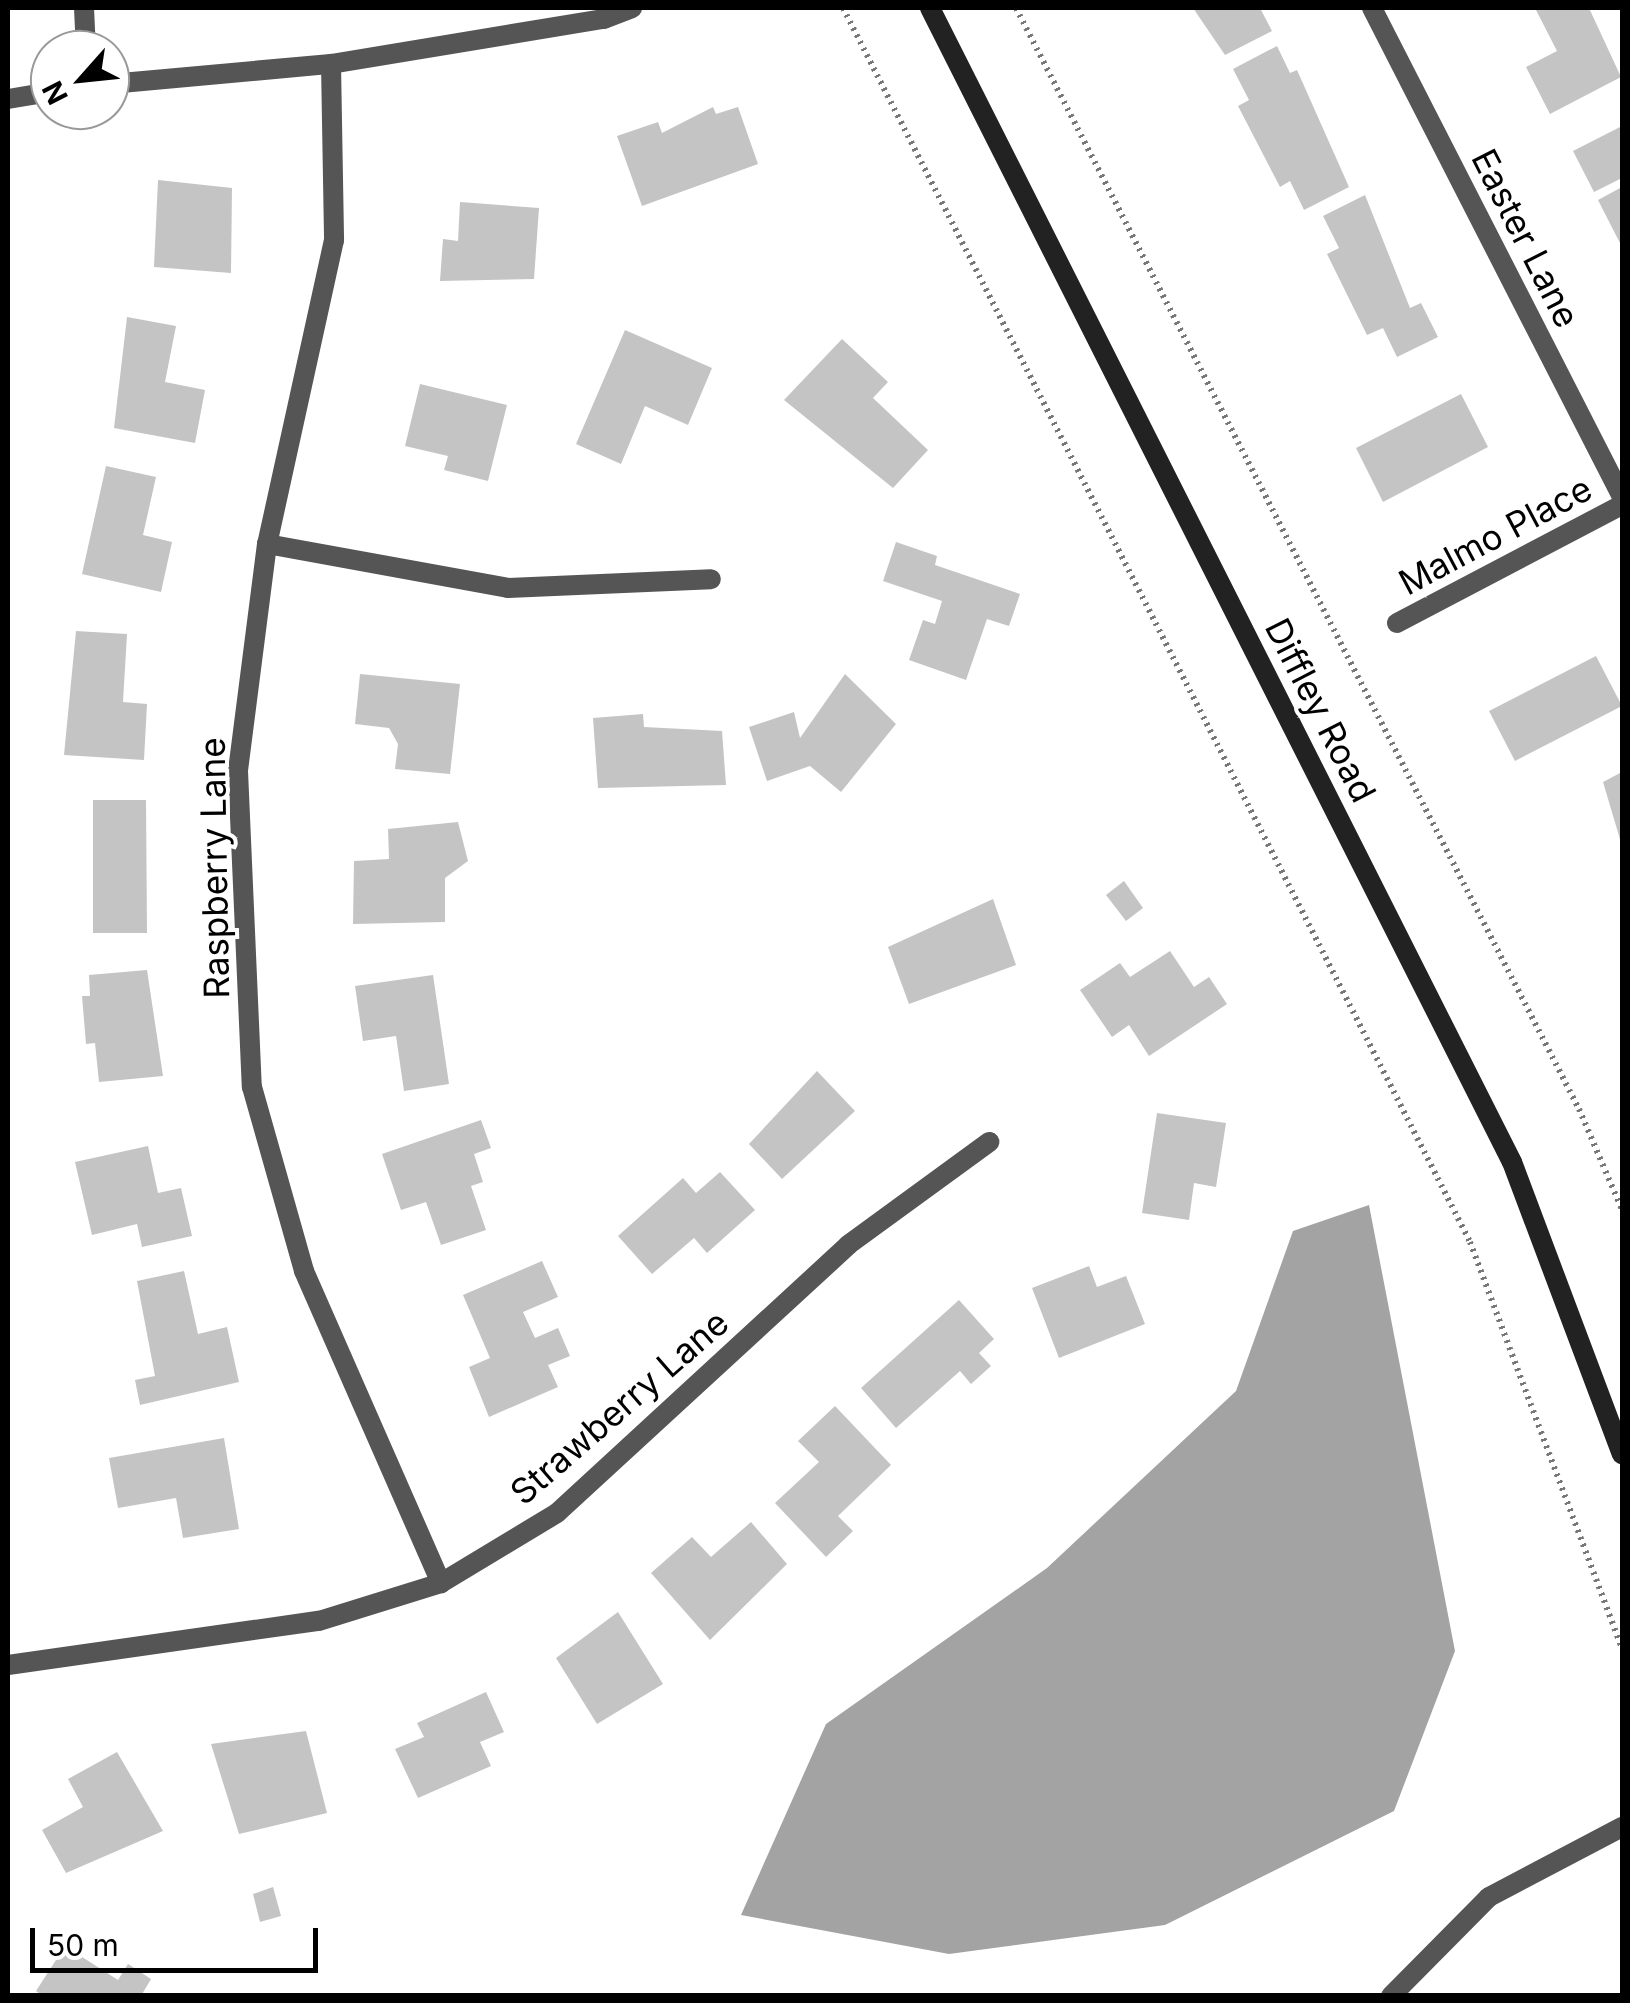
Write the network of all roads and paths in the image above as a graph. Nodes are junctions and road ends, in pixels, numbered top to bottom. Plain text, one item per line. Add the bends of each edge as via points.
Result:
1 (632, 8) edge
2 (843, 8) edge
3 (930, 8) edge
4 (1016, 8) edge
5 (1372, 8) edge
6 (331, 64) junction
7 (130, 82) edge
8 (1622, 498) edge
9 (1622, 505) edge
10 (267, 544) junction
11 (710, 579) dead end
12 (1397, 623) dead end
13 (989, 1142) dead end
14 (1622, 1210) edge
15 (1622, 1454) edge
16 (441, 1583) junction
17 (1622, 1648) edge
18 (8, 1665) edge
19 (1622, 1827) edge
20 (1390, 1996) edge

1 - 6 street via 604,19
2 - 17 path via 1470,1242
3 - 15 main road, Diffley Road via 1512,1162
4 - 14 path via 1579,1109
5 - 8 street, Easter Lane
6 - 7 street
6 - 10 street, Raspberry Lane via 334,240
9 - 12 street, Malmo Place
10 - 11 street via 508,588
10 - 16 street, Raspberry Lane via 238,770 252,1087 304,1271
13 - 16 street, Strawberry Lane via 848,1245 557,1513
16 - 18 street, Strawberry Lane via 319,1621
19 - 20 street via 1489,1897

